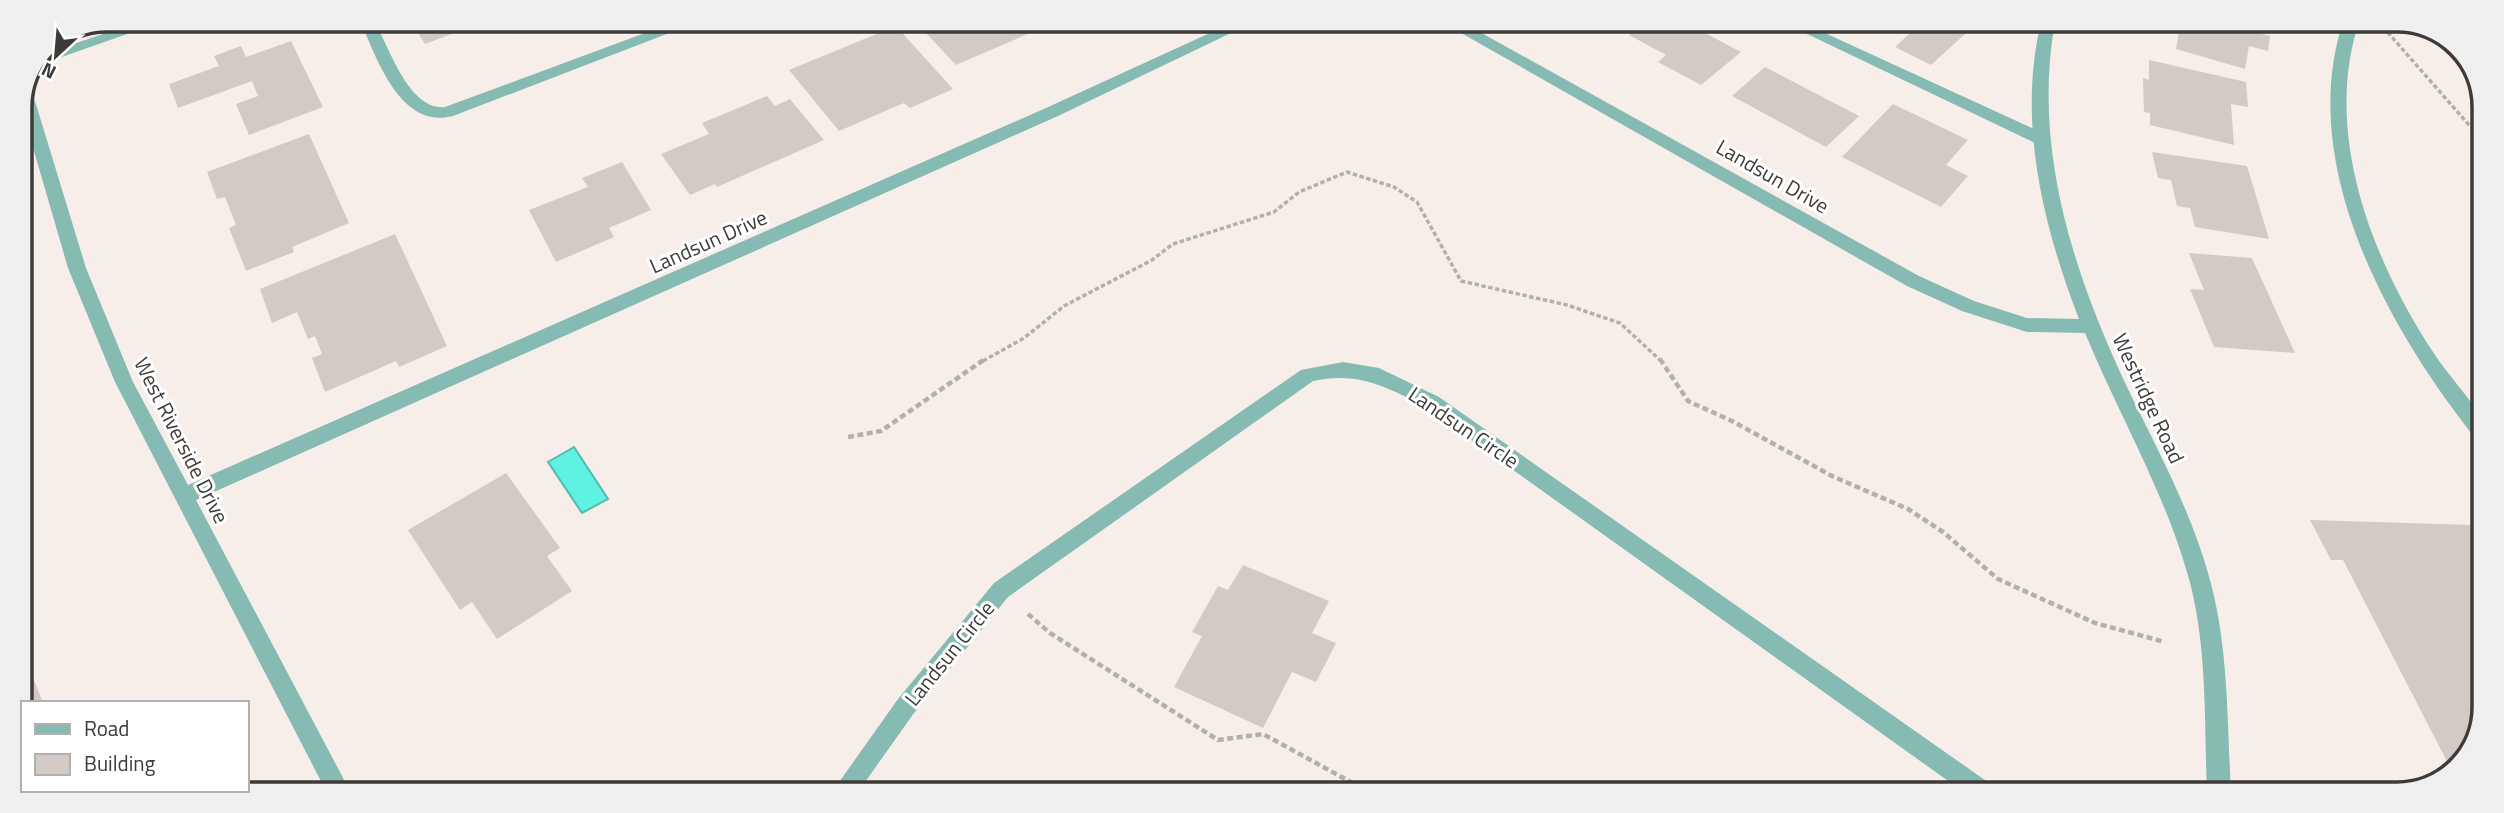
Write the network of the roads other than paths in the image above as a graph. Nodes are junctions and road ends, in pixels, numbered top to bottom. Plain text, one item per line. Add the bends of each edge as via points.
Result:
1 (124, 32) edge
2 (374, 32) edge
3 (663, 32) edge
4 (1224, 32) edge
5 (1468, 32) edge
6 (1809, 32) edge
7 (2048, 32) edge
8 (2348, 32) edge
9 (50, 57) edge
10 (32, 117) edge
11 (2041, 139) junction
12 (2091, 326) junction
13 (2472, 420) edge
14 (185, 496) junction
15 (333, 782) edge
16 (852, 782) edge
17 (1968, 782) edge
18 (2218, 782) edge

1 - 9 street
2 - 3 street via 409,97 433,114
4 - 14 street, Landsun Drive
5 - 12 street, Landsun Drive via 1913,281 1968,306 2027,325
6 - 11 street
7 - 11 street, Westridge Road via 2039,92
8 - 13 street via 2337,85 2341,147 2358,211 2420,349
10 - 14 street, West Riverside Drive via 77,268 124,382
11 - 12 street, Westridge Road via 2056,225
12 - 18 street, Westridge Road via 2174,505 2199,575 2212,647
14 - 15 street, West Riverside Drive
16 - 17 street, Landsun Circle via 906,706 1001,590 1308,375 1357,368 1432,402

